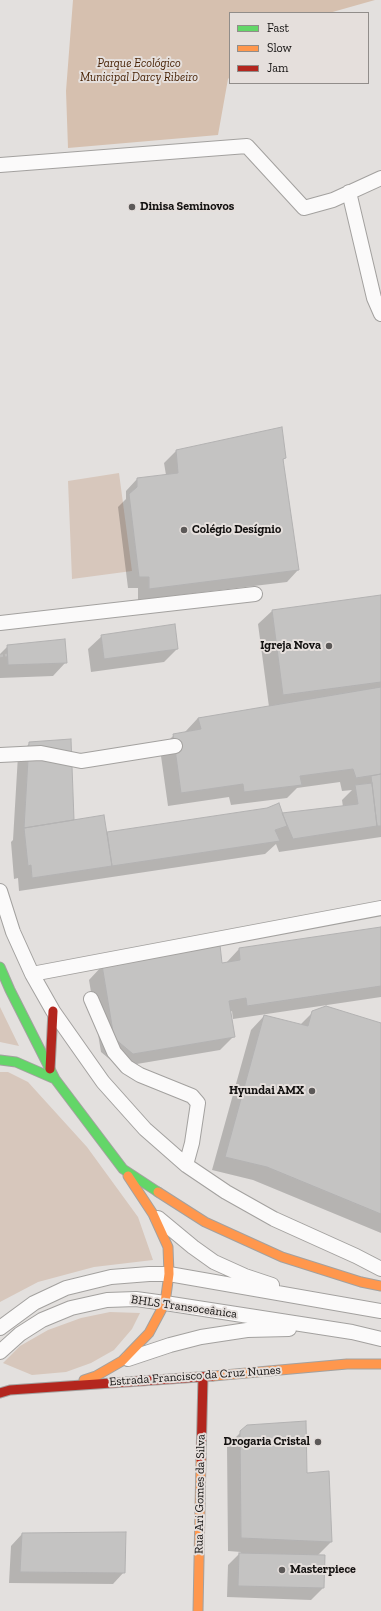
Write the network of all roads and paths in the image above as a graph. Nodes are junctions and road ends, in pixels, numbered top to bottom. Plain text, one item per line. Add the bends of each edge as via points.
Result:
1 (0, 166) edge
2 (381, 178) edge
3 (349, 192) junction
4 (381, 314) edge
5 (255, 594) dead end
6 (0, 623) edge
7 (7, 655) dead end
8 (0, 656) edge
9 (175, 746) dead end
10 (0, 755) edge
11 (0, 891) edge
12 (381, 908) edge
13 (0, 967) edge
14 (32, 974) junction
15 (91, 999) dead end
16 (53, 1011) junction
17 (0, 1060) edge
18 (50, 1070) junction
19 (55, 1079) junction
20 (186, 1165) junction
21 (123, 1169) junction
22 (153, 1214) junction
23 (381, 1269) edge
24 (169, 1274) junction
25 (381, 1286) edge
26 (324, 1302) junction
27 (165, 1303) junction
28 (381, 1311) edge
29 (0, 1328) edge
30 (324, 1328) junction
31 (381, 1339) edge
32 (0, 1352) edge
33 (122, 1361) junction
34 (381, 1364) edge
35 (203, 1377) junction
36 (0, 1383) edge
37 (68, 1385) junction
38 (10, 1390) junction
39 (0, 1393) edge
40 (198, 1611) edge

1 - 3 lane via 247,146 304,208 333,200
2 - 3 lane
3 - 4 lane via 374,298
5 - 6 lane
7 - 8 path
9 - 10 lane via 81,761 41,753
11 - 14 lane via 13,932
12 - 14 lane
13 - 18 main road
14 - 16 lane
15 - 20 lane via 114,1052 127,1067 140,1075 192,1096 198,1103
16 - 18 main road
16 - 20 lane via 103,1082 145,1129
17 - 19 main road via 16,1062
18 - 19 main road
19 - 21 main road
20 - 23 lane via 226,1192 274,1219
21 - 22 main road
21 - 25 main road via 205,1222 282,1257
22 - 24 main road via 168,1248
22 - 26 lane via 214,1262 245,1276
24 - 26 lane, BHLS Transoceânica
24 - 27 main road
24 - 29 lane, BHLS Transoceânica via 111,1277 66,1288 34,1303
26 - 28 lane, BHLS Transoceânica
27 - 30 lane, BHLS Transoceânica
27 - 32 lane, BHLS Transoceânica via 136,1299 107,1300 71,1308 42,1320 20,1334
27 - 33 main road via 149,1333
30 - 31 lane, BHLS Transoceânica
30 - 33 lane via 247,1330 201,1337
33 - 37 main road via 96,1376
34 - 35 main road, Estrada Francisco da Cruz Nunes via 347,1364
35 - 37 main road, Estrada Francisco da Cruz Nunes
35 - 40 main road, Rua Ari Gomes da Silva
36 - 38 main road
37 - 38 main road, Estrada Francisco da Cruz Nunes
38 - 39 main road, Estrada Francisco da Cruz Nunes

